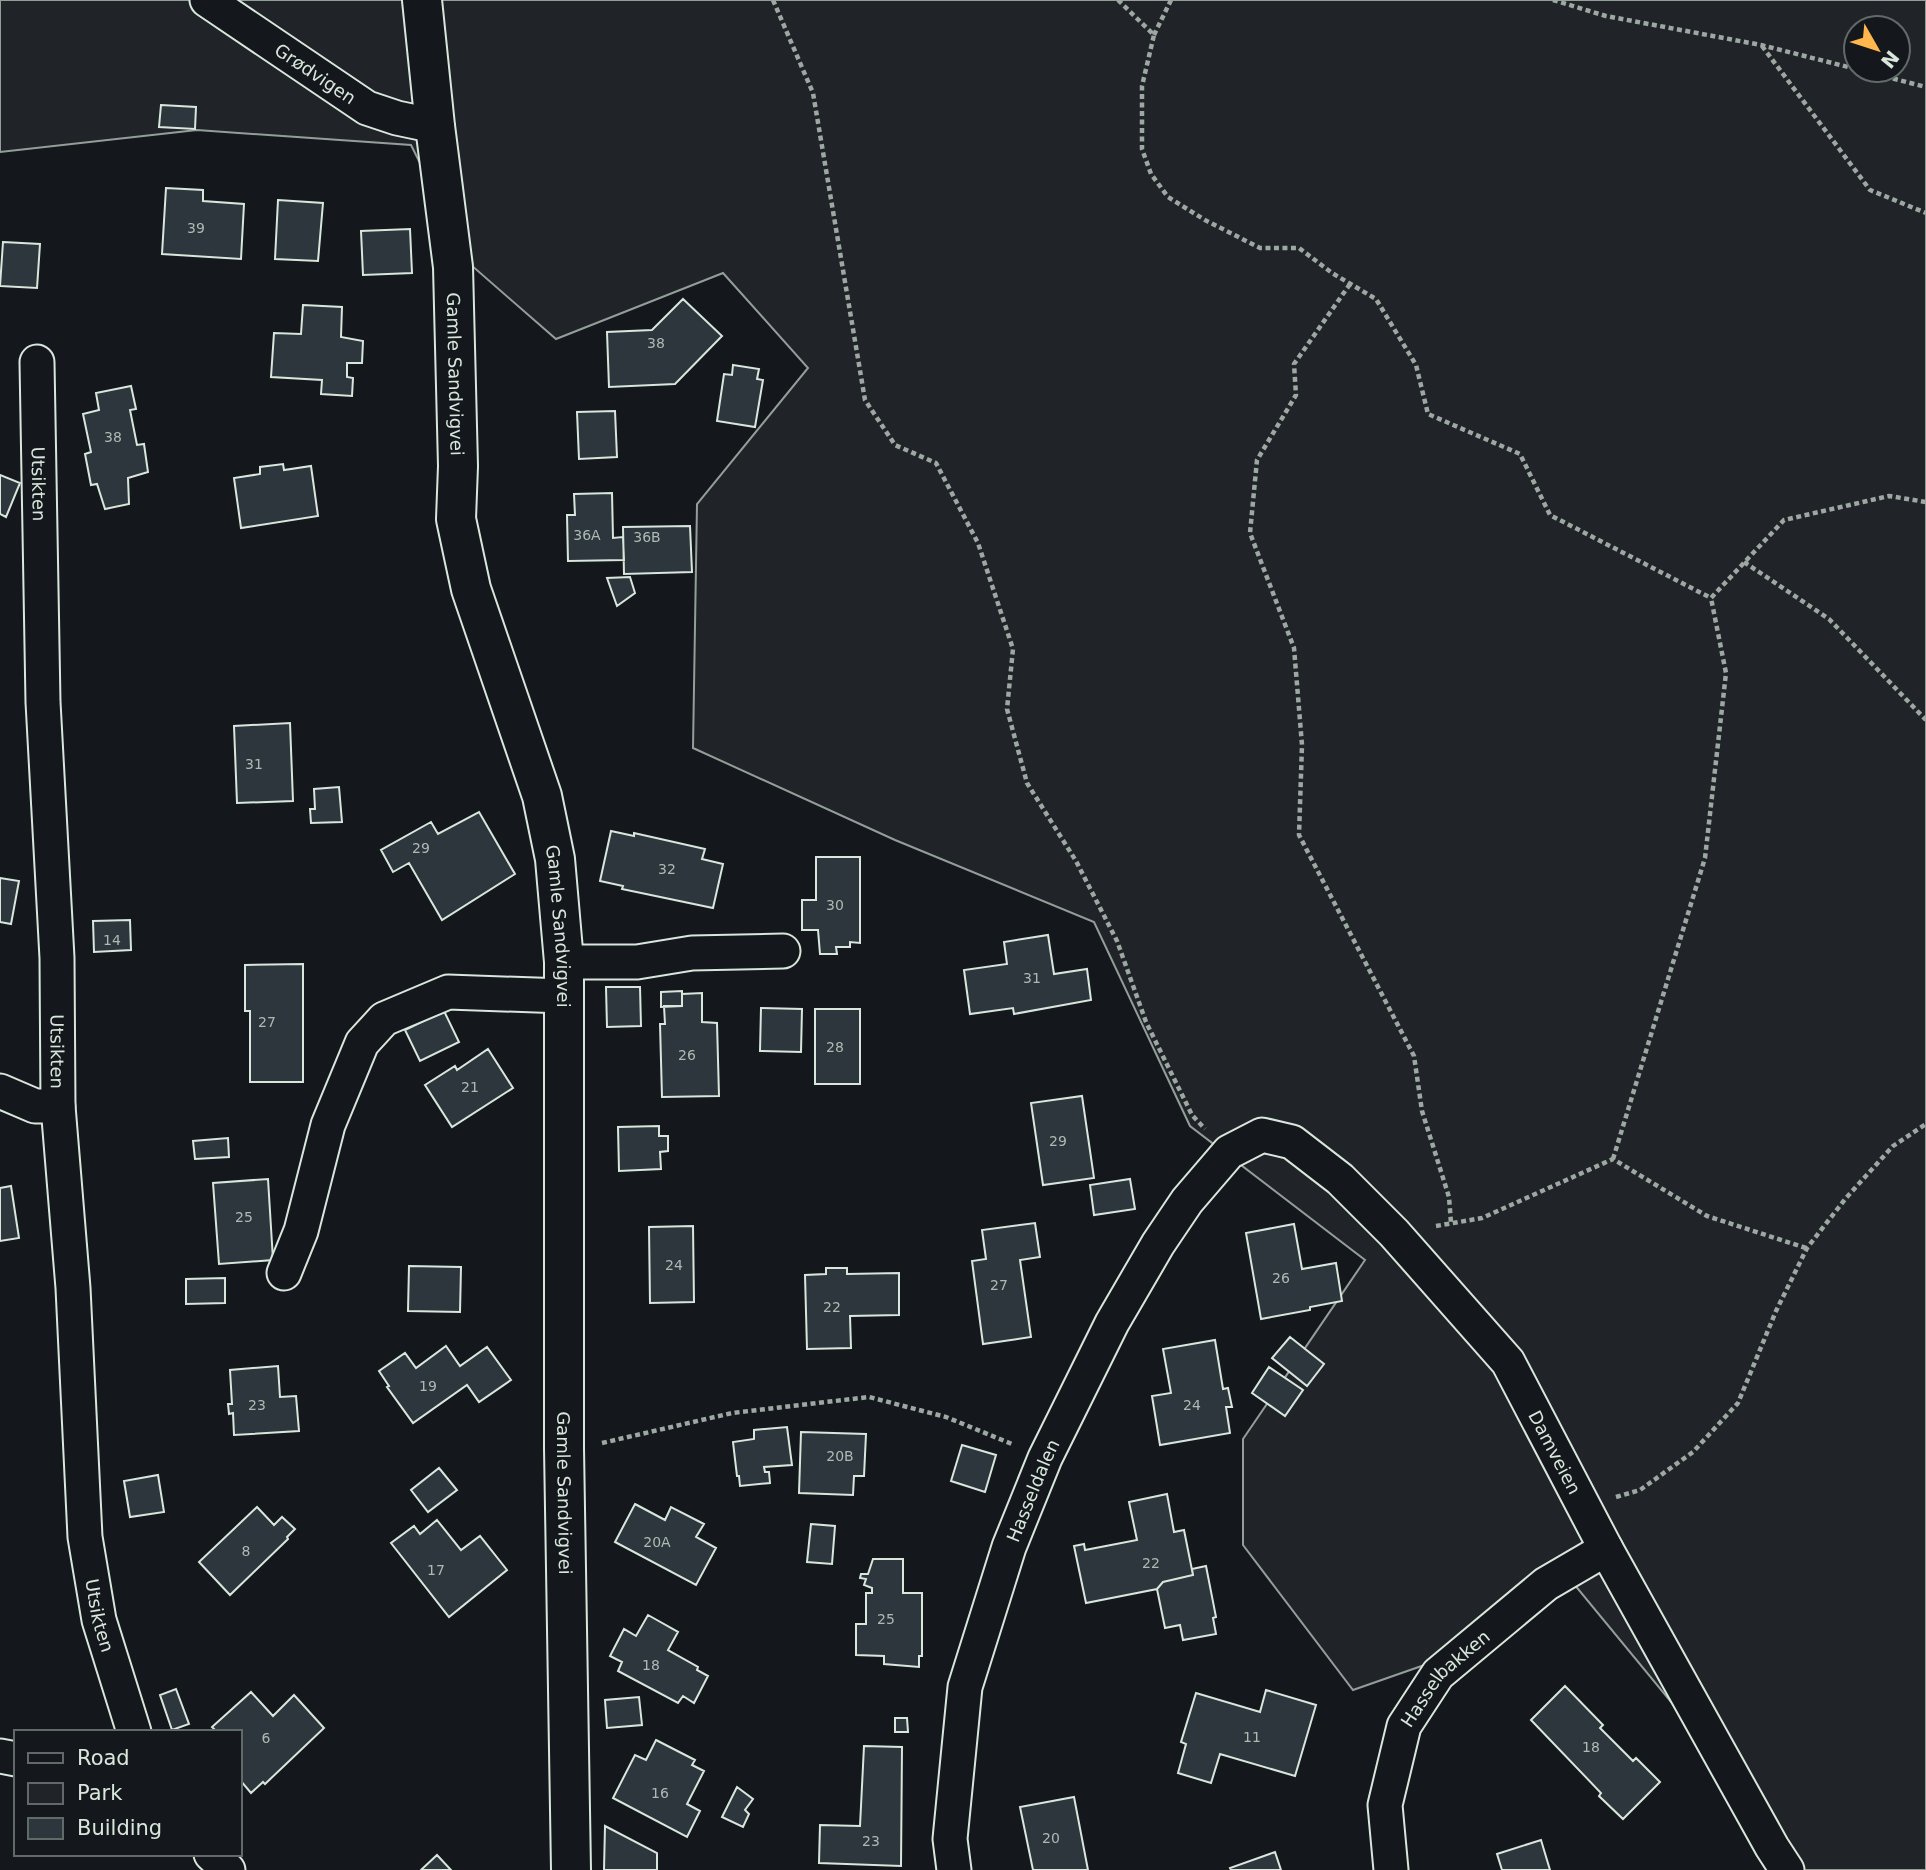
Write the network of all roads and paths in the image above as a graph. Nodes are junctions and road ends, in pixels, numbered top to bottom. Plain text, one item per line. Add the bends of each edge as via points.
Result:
1 (207, 0) edge
2 (422, 0) edge
3 (773, 0) edge
4 (1118, 0) edge
5 (1171, 0) edge
6 (1553, 0) edge
7 (1154, 35) junction
8 (1761, 45) junction
9 (1842, 66) edge
10 (435, 126) junction
11 (1926, 213) edge
12 (1350, 284) junction
13 (37, 362) dead end
14 (1926, 502) edge
15 (1744, 562) junction
16 (1711, 598) junction
17 (1926, 720) edge
18 (783, 951) dead end
19 (564, 979) junction
20 (0, 1091) edge
21 (58, 1106) junction
22 (1926, 1124) edge
23 (1229, 1152) junction
24 (1612, 1159) junction
25 (1451, 1223) junction
26 (1394, 1233) junction
27 (1807, 1248) junction
28 (284, 1273) dead end
29 (564, 1448) junction
30 (1045, 1458) junction
31 (1586, 1506) junction
32 (1606, 1549) junction
33 (133, 1730) edge
34 (213, 1856) edge
35 (228, 1870) edge
36 (571, 1870) edge
37 (954, 1870) edge
38 (1391, 1870) edge
39 (1787, 1870) edge

1 - 10 street, Grødvigen via 367,108
2 - 10 street, Gamle Sandvigvei
3 - 23 path via 813,93 865,400 895,445 936,463 978,542 1013,649 1007,709 1027,783 1076,861 1117,941 1146,1022 1192,1115
4 - 7 path
5 - 7 path
6 - 8 path via 1606,16
7 - 12 path via 1142,86 1142,149 1151,174 1168,197 1260,248 1299,248
8 - 9 path
8 - 11 path via 1870,190
10 - 19 street, Gamle Sandvigvei via 453,267 456,519 471,589 542,796 555,859
12 - 16 path via 1376,299 1416,365 1428,414 1520,454 1550,514
12 - 25 path via 1294,364 1296,395 1257,460 1250,533 1294,648 1302,745 1299,835 1413,1056 1422,1111 1449,1197
13 - 21 street, Utsikten via 43,702 57,958
14 - 15 path via 1889,496 1784,520
15 - 16 path
15 - 17 path via 1829,619
16 - 24 path via 1726,673 1705,858
18 - 19 street via 692,953
19 - 28 street via 449,992 384,1019 362,1043 328,1125 301,1231
19 - 29 street, Gamle Sandvigvei
20 - 21 street via 35,1106
21 - 33 street, Utsikten via 85,1537 99,1620
22 - 27 path via 1893,1146
23 - 26 street, Damveien via 1262,1135 1293,1142 1340,1179
23 - 30 street, Hasseldalen via 1158,1244 1112,1323
24 - 25 path via 1482,1218
24 - 27 path via 1707,1216
25 - 26 path
26 - 31 street, Damveien via 1508,1362
27 - 31 path via 1738,1403 1693,1452 1640,1490
29 - 30 path via 583,1448 732,1413 869,1397 946,1417
29 - 36 street, Gamle Sandvigvei
30 - 37 street, Hasseldalen via 1009,1547 965,1687 950,1839
31 - 32 street, Damveien
32 - 38 street, Hasselbakken via 1546,1584 1438,1674 1404,1726 1385,1805
32 - 39 street, Damveien
34 - 35 street

